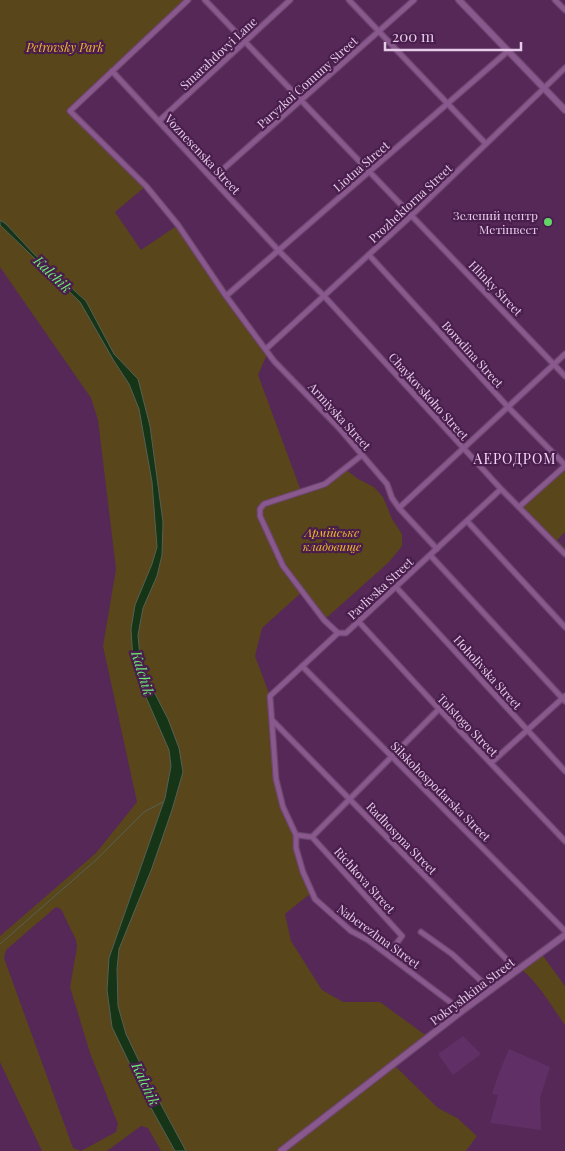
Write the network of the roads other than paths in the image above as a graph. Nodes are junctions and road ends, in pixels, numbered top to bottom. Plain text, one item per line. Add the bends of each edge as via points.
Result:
1 (188, 0) edge
2 (205, 0) edge
3 (290, 0) edge
4 (349, 0) edge
5 (414, 0) edge
6 (459, 0) edge
7 (555, 0) edge
8 (565, 10) edge
9 (379, 31) junction
10 (245, 42) junction
11 (508, 51) junction
12 (565, 68) edge
13 (112, 71) junction
14 (544, 88) junction
15 (302, 100) junction
16 (448, 103) junction
17 (565, 110) edge
18 (159, 122) junction
19 (486, 144) junction
20 (370, 171) junction
21 (212, 179) junction
22 (412, 215) junction
23 (279, 251) junction
24 (369, 255) junction
25 (226, 296) junction
26 (324, 296) junction
27 (266, 349) junction
28 (565, 354) edge
29 (554, 364) junction
30 (565, 376) edge
31 (508, 407) junction
32 (464, 448) junction
33 (362, 455) junction
34 (565, 465) edge
35 (501, 490) junction
36 (519, 507) junction
37 (399, 508) junction
38 (467, 521) junction
39 (437, 549) junction
40 (565, 554) edge
41 (430, 555) junction
42 (396, 587) junction
43 (359, 622) junction
44 (565, 627) edge
45 (338, 633) junction
46 (302, 666) junction
47 (564, 698) edge
48 (440, 709) junction
49 (272, 720) junction
50 (527, 730) junction
51 (392, 757) junction
52 (491, 763) junction
53 (565, 771) edge
54 (350, 799) junction
55 (296, 835) junction
56 (312, 837) junction
57 (565, 841) edge
58 (565, 931) edge
59 (421, 932) dead end
60 (565, 935) edge
61 (388, 955) junction
62 (518, 970) junction
63 (491, 990) junction
64 (462, 1010) junction
65 (280, 1151) edge

1 - 13 street
2 - 10 street, Hlinky Street
3 - 10 street, Smarahdovyi Lane
4 - 9 street
5 - 9 street, Paryzkoi Comuny Street
6 - 11 street
7 - 8 street
9 - 15 street, Paryzkoi Comuny Street
9 - 16 street
10 - 15 street, Hlinky Street
10 - 18 street, Smarahdovyi Lane
11 - 14 street
11 - 16 street, Liotna Street
12 - 14 street, Prozhektorna Street
13 - 18 street, Voznesenska Street
13 - 25 street via 70,111 146,186 178,225
14 - 17 street
14 - 19 street, Prozhektorna Street
15 - 20 street, Hlinky Street
15 - 21 street, Paryzkoi Comuny Street
16 - 19 street
16 - 20 street, Liotna Street
18 - 21 street, Voznesenska Street
19 - 22 street, Prozhektorna Street
20 - 22 street, Hlinky Street
20 - 23 street, Liotna Street
21 - 23 street, Voznesenska Street
22 - 24 street, Prozhektorna Street
22 - 29 street, Hlinky Street
23 - 25 street, Liotna Street
23 - 26 street, Chaykovskoho Street
24 - 26 street, Prozhektorna Street
24 - 31 street, Borodina Street
25 - 27 street, Armiyska Street
26 - 27 street, Prozhektorna Street
26 - 32 street, Chaykovskoho Street
27 - 33 street, Armiyska Street
28 - 29 street
29 - 30 street, Hlinky Street
29 - 31 street
31 - 32 street
31 - 34 street, Borodina Street
32 - 35 street, Chaykovskoho Street
32 - 37 street
33 - 37 street, Armiyska Street via 387,484
33 - 45 street via 325,484 264,504 260,509 260,516 283,566 324,620
34 - 36 street, Borodina Street
35 - 36 street, Chaykovskoho Street
35 - 38 street, Pavlivska Street
36 - 40 street, Chaykovskoho Street
37 - 39 street, Armiyska Street
38 - 39 street, Pavlivska Street
38 - 44 street
39 - 41 street, Pavlivska Street
41 - 42 street, Pavlivska Street
41 - 47 street
42 - 43 street, Pavlivska Street
42 - 50 street, Hoholivska Street
43 - 45 street, Pavlivska Street via 346,633
43 - 48 street, Tolstogo Street
45 - 46 street, Pavlivska Street
46 - 49 street, Pavlivska Street via 270,696
46 - 51 street, Silskohospodarska Street
47 - 50 street
48 - 51 street
48 - 52 street, Tolstogo Street
49 - 54 street, Radhospna Street
49 - 55 street, Naberezhna Street via 276,779 283,808
50 - 52 street
50 - 53 street, Hoholivska Street
51 - 54 street
51 - 58 street, Silskohospodarska Street
52 - 57 street, Tolstogo Street
54 - 56 street
54 - 62 street, Radhospna Street
55 - 56 street
55 - 61 street, Naberezhna Street via 303,872 315,899 350,931
56 - 61 street, Richkova Street via 402,936
59 - 63 street via 452,954
60 - 62 street, Pokryshkina Street
61 - 64 street, Naberezhna Street
62 - 63 street, Pokryshkina Street
63 - 64 street, Pokryshkina Street
64 - 65 street, Pokryshkina Street

